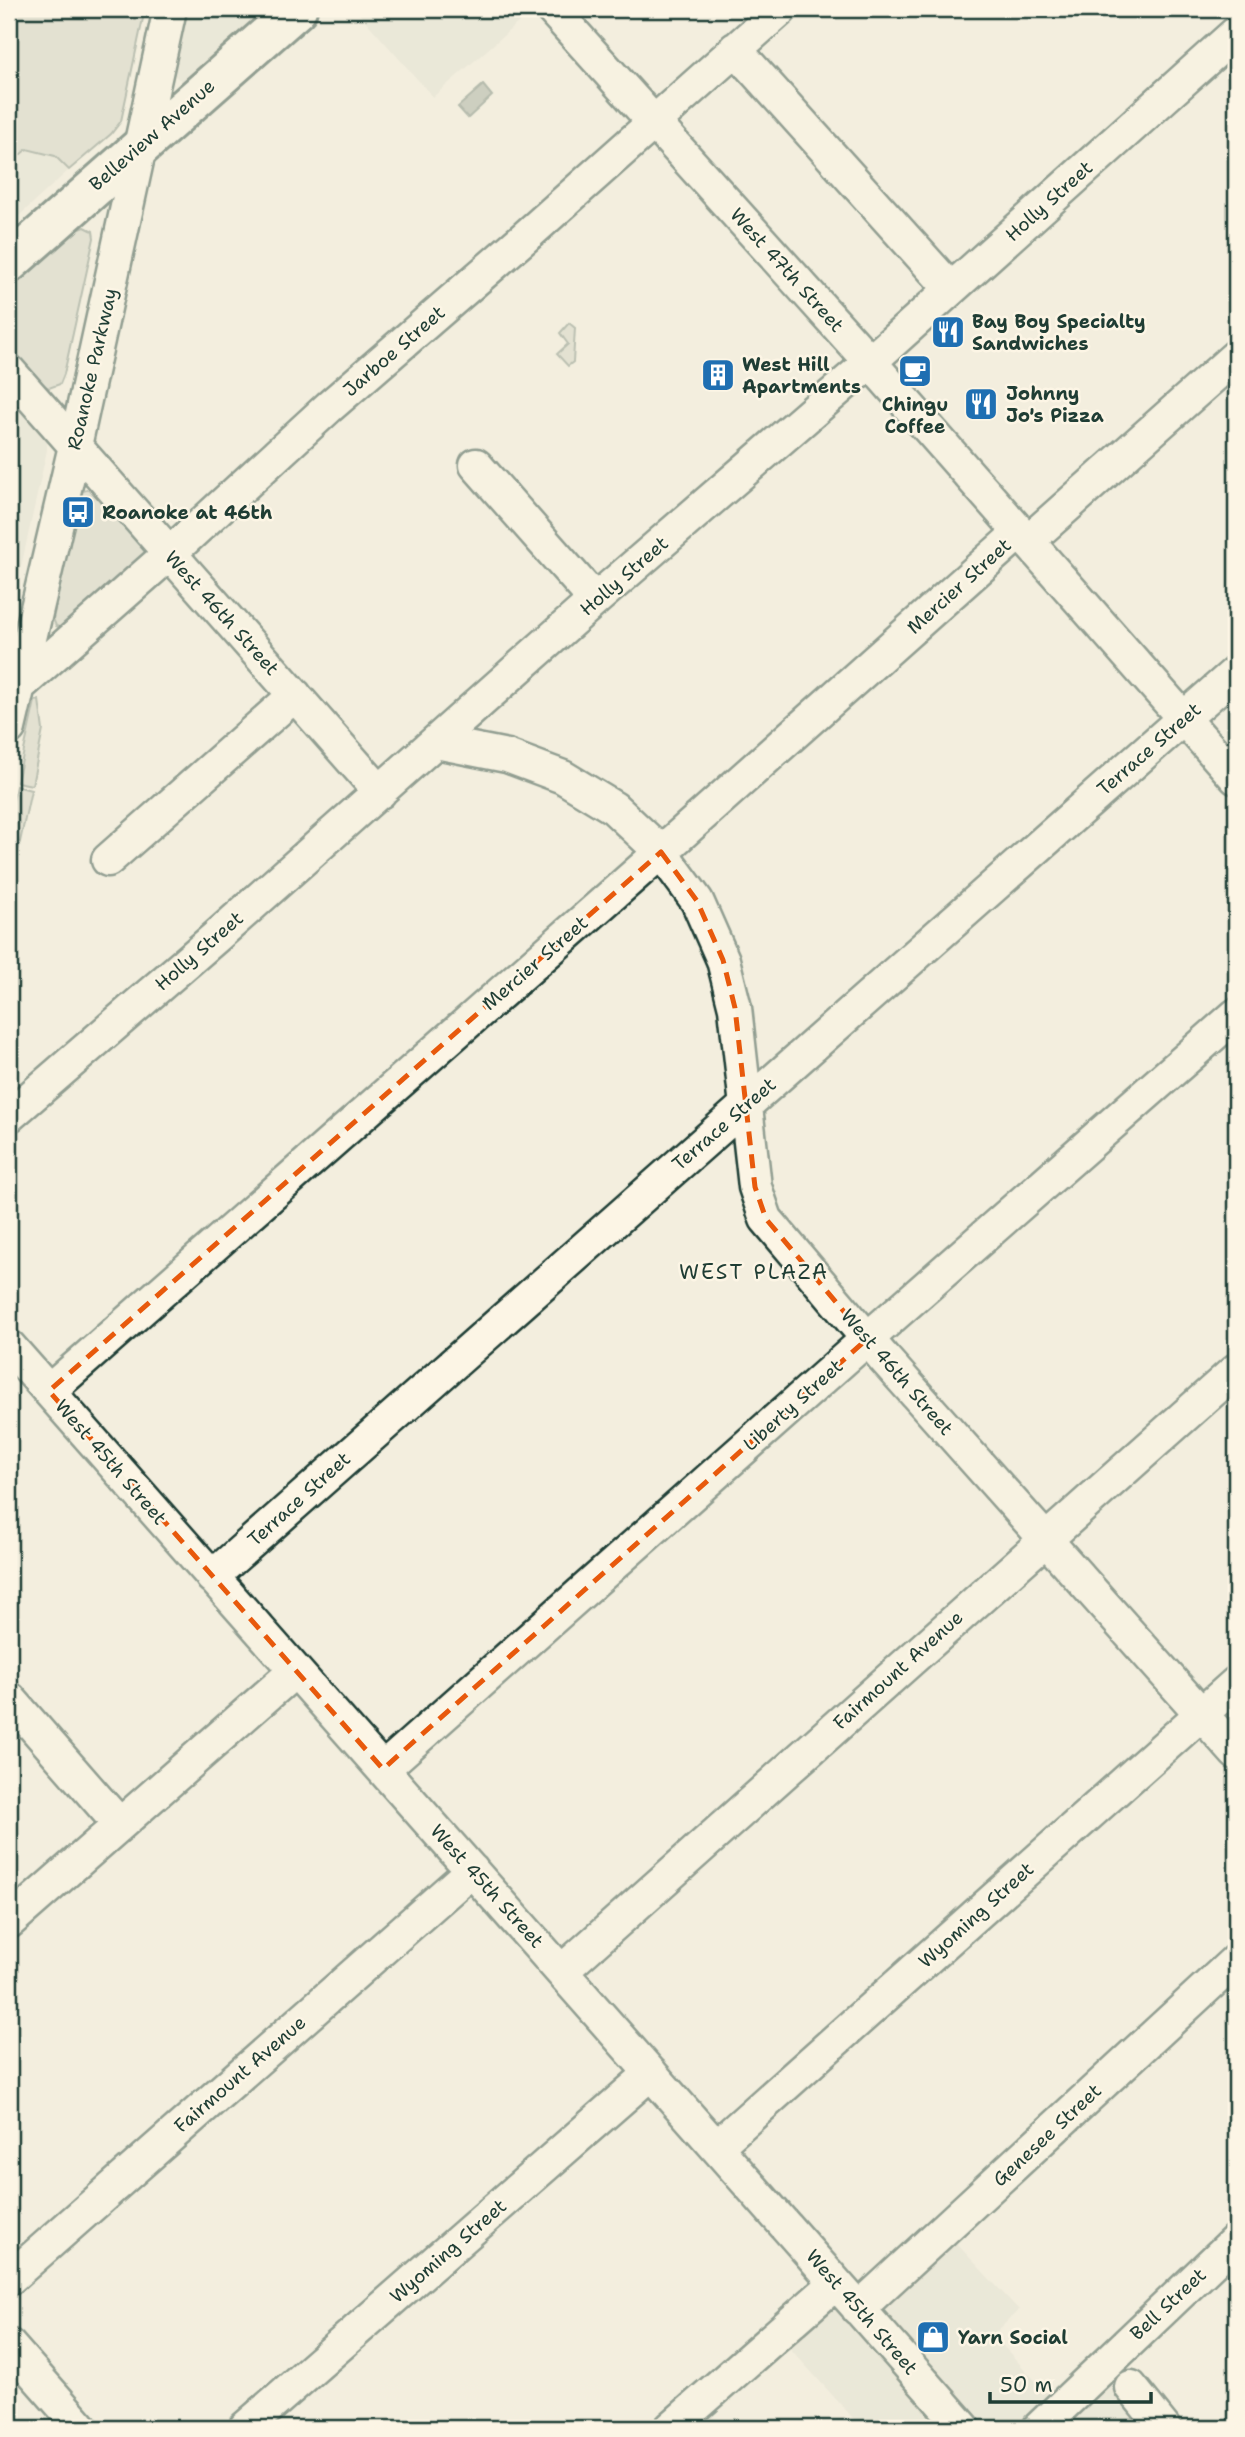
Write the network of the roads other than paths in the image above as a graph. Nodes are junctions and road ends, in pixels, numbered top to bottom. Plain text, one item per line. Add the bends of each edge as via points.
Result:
1 (170, 9) edge
2 (296, 9) edge
3 (552, 9) edge
4 (781, 9) edge
5 (1236, 33) edge
6 (735, 49) junction
7 (653, 122) junction
8 (142, 143) junction
9 (9, 263) edge
10 (951, 289) junction
11 (1236, 356) edge
12 (870, 362) junction
13 (9, 371) edge
14 (75, 446) junction
15 (476, 465) dead end
16 (1024, 537) junction
17 (169, 554) junction
18 (595, 600) junction
19 (1236, 672) edge
20 (13, 691) edge
21 (295, 695) junction
22 (1184, 718) junction
23 (9, 728) edge
24 (436, 742) junction
25 (1236, 778) edge
26 (380, 792) junction
27 (661, 852) junction
28 (108, 860) dead end
29 (1236, 1015) edge
30 (745, 1105) junction
31 (9, 1116) edge
32 (867, 1339) junction
33 (9, 1346) edge
34 (1236, 1370) edge
35 (48, 1391) junction
36 (1045, 1539) junction
37 (212, 1577) junction
38 (295, 1671) junction
39 (1236, 1682) edge
40 (9, 1698) edge
41 (1201, 1714) junction
42 (1236, 1754) edge
43 (383, 1769) junction
44 (118, 1824) junction
45 (472, 1870) junction
46 (9, 1922) edge
47 (1236, 1960) edge
48 (562, 1970) junction
49 (651, 2073) junction
50 (716, 2147) junction
51 (1236, 2239) edge
52 (9, 2279) edge
53 (836, 2283) junction
54 (858, 2309) junction
55 (9, 2345) edge
56 (1131, 2387) dead end
57 (82, 2428) edge
58 (245, 2428) edge
59 (671, 2428) edge
60 (964, 2428) edge
61 (1040, 2428) edge
62 (1164, 2428) edge

1 - 8 street, Roanoke Parkway
2 - 8 main road, Belleview Avenue
3 - 7 street, West 47th Street
4 - 6 street, Jarboe Street
5 - 10 street, Holly Street
6 - 7 street, Jarboe Street
6 - 10 street
7 - 12 street, West 47th Street
7 - 17 street, Jarboe Street
8 - 9 main road, Belleview Avenue
8 - 14 street, Roanoke Parkway
10 - 12 street, Holly Street
11 - 16 street, Mercier Street
12 - 16 street, West 47th Street
12 - 18 street, Holly Street
13 - 14 street, West 46th Street
14 - 17 street, West 46th Street
14 - 20 street, Roanoke Parkway
15 - 18 street
16 - 22 street, West 47th Street
16 - 27 street, Mercier Street
17 - 20 street, Jarboe Street
17 - 21 street, West 46th Street
18 - 24 street, Holly Street
19 - 22 street, Terrace Street
20 - 23 street, Roanoke Parkway
21 - 26 street, West 46th Street
21 - 28 street
22 - 25 street, West 47th Street
22 - 30 street, Terrace Street
24 - 26 street, Holly Street
24 - 27 street, West 46th Street via 507,756 563,777 614,808
26 - 31 street, Holly Street
27 - 30 street, West 46th Street via 697,901 723,960 735,1008
27 - 35 street, Mercier Street
29 - 32 street, Liberty Street
30 - 32 street, West 46th Street via 755,1187 765,1219
30 - 37 street, Terrace Street
32 - 36 street, West 46th Street
32 - 43 street, Liberty Street
33 - 35 street, West 45th Street
34 - 36 street, Fairmount Avenue
35 - 37 street, West 45th Street
36 - 41 street, West 46th Street
36 - 48 street, Fairmount Avenue
37 - 38 street, West 45th Street
38 - 43 street, West 45th Street
38 - 44 street
39 - 41 street, Wyoming Street
40 - 44 street
41 - 42 street, West 46th Street
41 - 50 street, Wyoming Street
43 - 45 street, West 45th Street
44 - 46 street
45 - 48 street, West 45th Street
45 - 52 street, Fairmount Avenue
47 - 54 street, Genesee Street
48 - 49 street, West 45th Street
49 - 50 street, West 45th Street
49 - 58 street, Wyoming Street
50 - 53 street, West 45th Street
51 - 61 street, Bell Street
53 - 54 street, West 45th Street
53 - 59 street
54 - 60 street, West 45th Street
55 - 57 street
56 - 62 street

